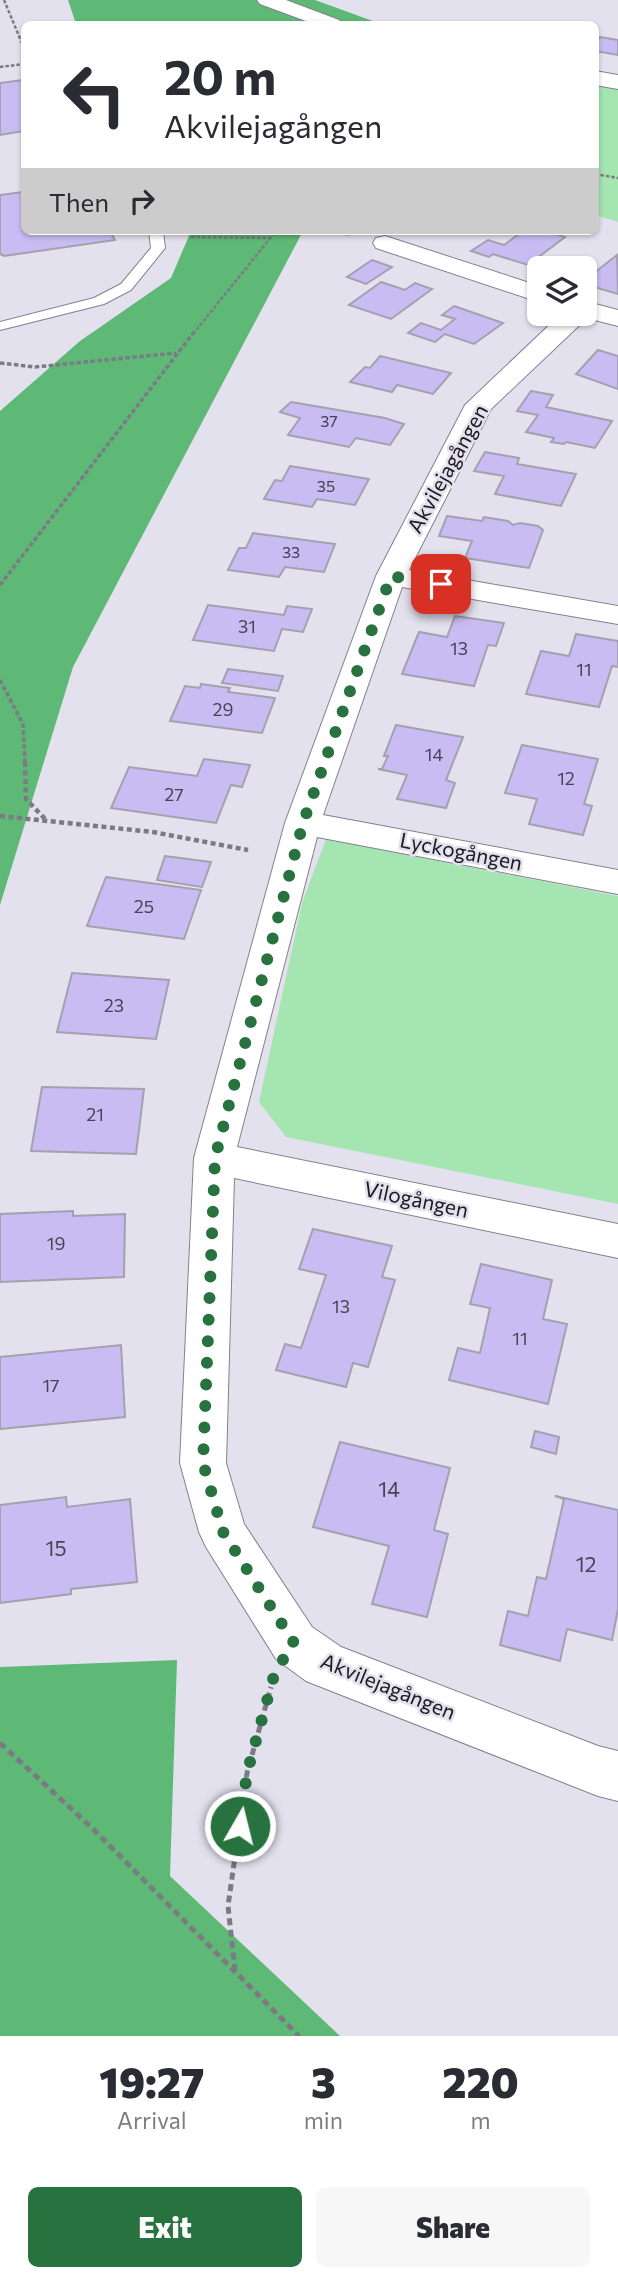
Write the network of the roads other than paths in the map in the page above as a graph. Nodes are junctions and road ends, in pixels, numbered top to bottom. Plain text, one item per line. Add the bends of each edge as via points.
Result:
1 (267, 0) edge
2 (324, 21) edge
3 (599, 79) edge
4 (618, 82) edge
5 (156, 235) edge
6 (385, 243) dead end
7 (527, 290) edge
8 (597, 312) edge
9 (618, 318) edge
10 (0, 326) edge
11 (563, 326) edge
12 (391, 576) junction
13 (618, 615) edge
14 (298, 841) junction
15 (618, 882) edge
16 (215, 1158) junction
17 (618, 1241) edge
18 (618, 1776) edge

1 - 2 street
3 - 4 street
5 - 10 lane via 158,248 126,287 99,301
6 - 7 street
8 - 9 street
11 - 12 street, Akvilejagången via 479,405
12 - 13 street
12 - 14 street, Akvilejagången
14 - 15 street, Lyckogången
14 - 16 street, Akvilejagången
16 - 17 street, Vilogången
16 - 18 street, Akvilejagången via 203,1463 223,1532 294,1643 324,1664

